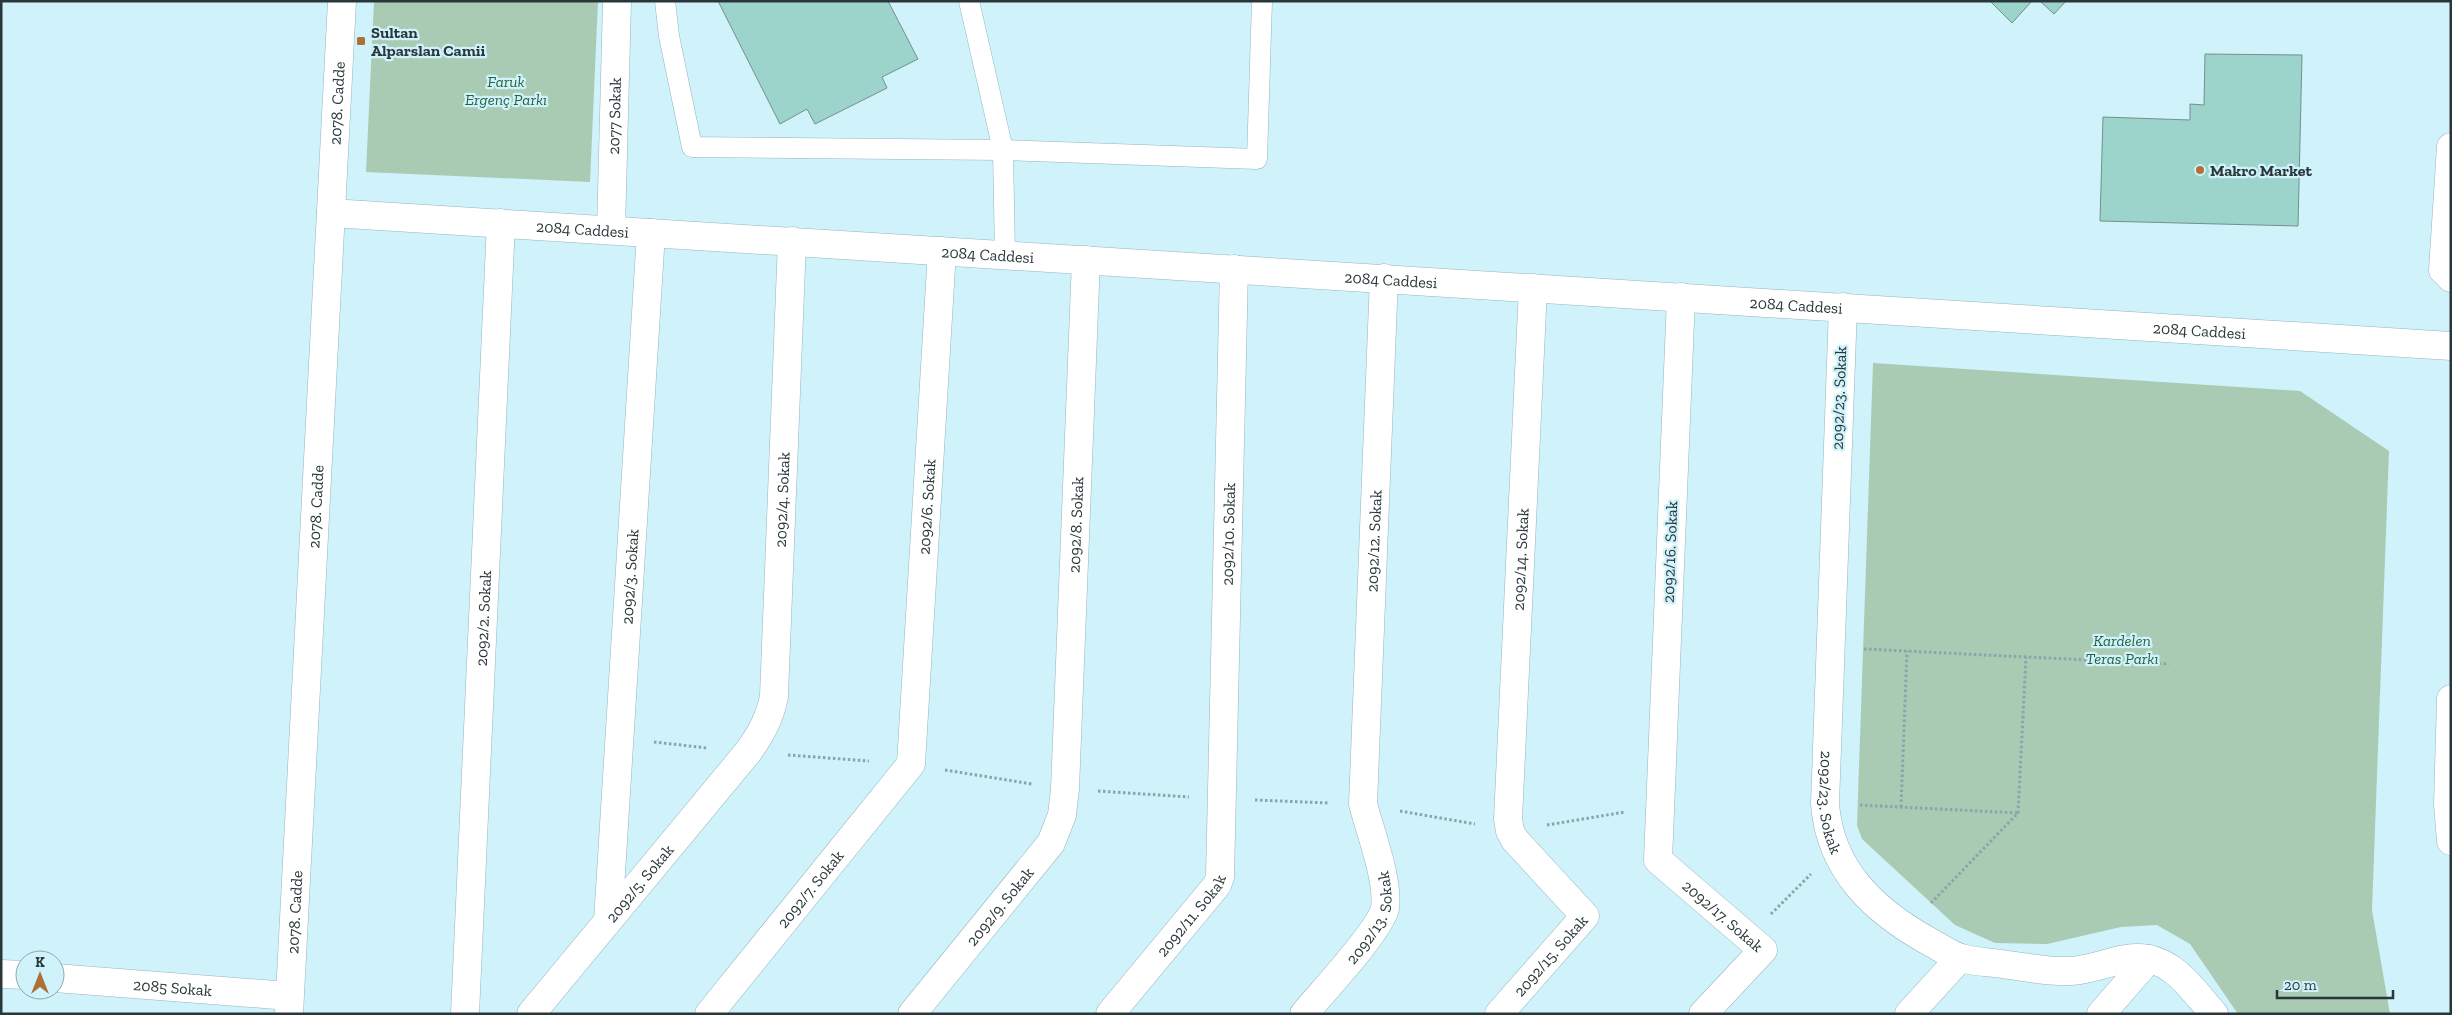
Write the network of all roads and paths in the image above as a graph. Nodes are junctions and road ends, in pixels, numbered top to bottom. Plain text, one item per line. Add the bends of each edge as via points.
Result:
1 (342, 1) edge
2 (617, 1) edge
3 (665, 1) edge
4 (969, 1) edge
5 (1262, 1) edge
6 (2451, 147) edge
7 (1003, 150) junction
8 (331, 213) junction
9 (501, 223) junction
10 (611, 230) junction
11 (651, 233) junction
12 (792, 241) junction
13 (942, 251) junction
14 (1005, 255) junction
15 (1086, 260) junction
16 (1234, 269) junction
17 (1384, 278) junction
18 (2451, 278) edge
19 (1533, 288) junction
20 (1680, 297) junction
21 (1843, 307) junction
22 (2451, 346) edge
23 (1831, 648) junction
24 (1907, 651) junction
25 (2026, 657) junction
26 (2169, 664) dead end
27 (2451, 699) edge
28 (620, 738) junction
29 (748, 752) junction
30 (911, 764) junction
31 (1065, 789) junction
32 (1222, 799) junction
33 (1363, 804) junction
34 (1825, 804) junction
35 (1660, 806) junction
36 (1901, 807) junction
37 (2018, 813) junction
38 (1510, 831) junction
39 (2451, 841) edge
40 (1835, 851) junction
41 (608, 921) junction
42 (1906, 928) junction
43 (1747, 937) junction
44 (1960, 958) junction
45 (2149, 959) junction
46 (1, 974) edge
47 (15, 975) edge
48 (65, 979) edge
49 (289, 1005) edge
50 (465, 1014) edge
51 (531, 1014) edge
52 (709, 1014) edge
53 (912, 1014) edge
54 (1110, 1014) edge
55 (1304, 1014) edge
56 (1498, 1014) edge
57 (1703, 1014) edge
58 (1909, 1014) edge
59 (2101, 1014) edge
60 (2214, 1014) edge

1 - 8 street, 2078. Cadde
2 - 10 street, 2077 Sokak
3 - 7 lane via 668,36 692,147
4 - 7 lane
5 - 7 lane via 1257,159
6 - 18 street via 2444,270
7 - 14 lane
8 - 9 street, 2084 Caddesi
8 - 49 street, 2078. Cadde
9 - 10 street, 2084 Caddesi
9 - 50 street, 2092/2. Sokak
10 - 11 street, 2084 Caddesi
11 - 12 street, 2084 Caddesi
11 - 28 street, 2092/3. Sokak
12 - 13 street, 2084 Caddesi
12 - 29 street, 2092/4. Sokak via 774,696 766,725
13 - 14 street, 2084 Caddesi
13 - 30 street, 2092/6. Sokak
14 - 15 street, 2084 Caddesi
15 - 16 street, 2084 Caddesi
15 - 31 street, 2092/8. Sokak
16 - 17 street, 2084 Caddesi
16 - 32 street, 2092/10. Sokak
17 - 19 street, 2084 Caddesi
17 - 33 street, 2092/12. Sokak
19 - 20 street, 2084 Caddesi
19 - 38 street, 2092/14. Sokak via 1508,819
20 - 21 street, 2084 Caddesi
20 - 35 street, 2092/16. Sokak
21 - 22 street, 2084 Caddesi
21 - 23 street, 2092/23. Sokak
23 - 24 path
23 - 34 street, 2092/23. Sokak
24 - 25 path
24 - 36 path
25 - 26 path
25 - 37 path
27 - 39 street via 2448,804
28 - 29 path
28 - 41 street, 2092/3. Sokak
29 - 30 path
29 - 41 street, 2092/5. Sokak
30 - 31 path
30 - 52 street, 2092/7. Sokak
31 - 32 path
31 - 53 street, 2092/9. Sokak via 1062,815 1051,843
32 - 33 path
32 - 54 street, 2092/11. Sokak via 1222,867 1217,885
33 - 38 path
33 - 55 street, 2092/13. Sokak via 1385,887 1384,908 1377,927
34 - 36 path
34 - 40 street, 2092/23. Sokak via 1827,827
35 - 38 path
35 - 43 street, 2092/17. Sokak via 1658,860
36 - 37 path
37 - 42 path
38 - 56 street, 2092/15. Sokak via 1585,916
40 - 42 street, 2092/23. Sokak via 1865,894
40 - 43 path
41 - 51 street, 2092/5. Sokak
42 - 44 street, 2092/23. Sokak
43 - 57 street, 2092/17. Sokak via 1762,950
44 - 45 street, 2092/23. Sokak via 2070,972 2135,958
44 - 58 street
45 - 59 street
45 - 60 street, 2092/23. Sokak via 2176,972
46 - 47 street
48 - 49 street, 2085 Sokak

